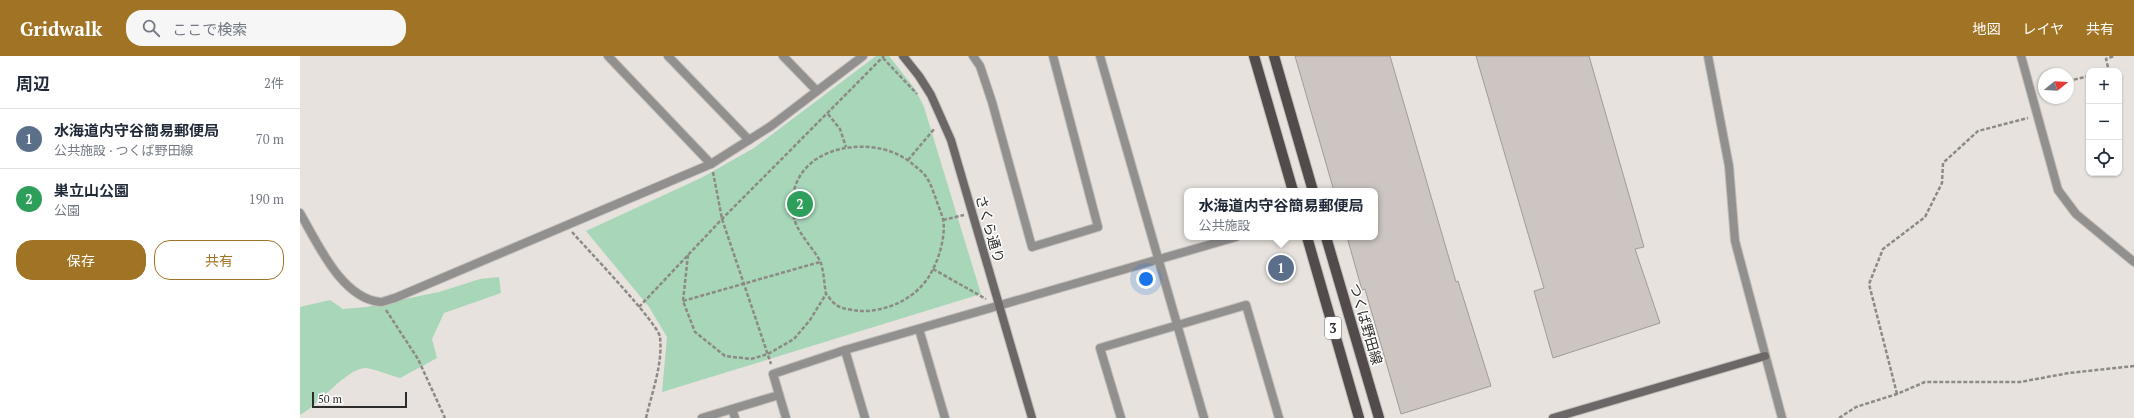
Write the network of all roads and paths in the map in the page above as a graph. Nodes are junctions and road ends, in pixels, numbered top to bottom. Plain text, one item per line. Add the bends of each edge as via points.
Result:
1 (608, 56) edge
2 (668, 56) edge
3 (783, 56) edge
4 (863, 56) edge
5 (903, 56) edge
6 (974, 56) edge
7 (1052, 56) edge
8 (1100, 56) edge
9 (1254, 56) edge
10 (1274, 56) edge
11 (1708, 56) edge
12 (2021, 56) edge
13 (2114, 56) edge
14 (884, 57) edge
15 (2108, 68) edge
16 (2086, 77) edge
17 (2074, 80) edge
18 (817, 91) junction
19 (922, 99) dead end
20 (828, 114) junction
21 (2038, 116) junction
22 (942, 119) junction
23 (749, 140) junction
24 (846, 147) junction
25 (908, 160) junction
26 (711, 164) junction
27 (1293, 188) edge
28 (1312, 188) edge
29 (300, 212) edge
30 (972, 212) junction
31 (722, 219) junction
32 (943, 220) junction
33 (567, 226) junction
34 (1225, 240) edge
35 (1308, 240) edge
36 (1327, 240) edge
37 (688, 255) junction
38 (1158, 259) junction
39 (820, 262) junction
40 (2134, 262) edge
41 (933, 269) junction
42 (744, 284) junction
43 (826, 294) junction
44 (683, 301) junction
45 (381, 302) junction
46 (639, 306) junction
47 (999, 306) junction
48 (1176, 325) junction
49 (919, 329) junction
50 (845, 350) junction
51 (768, 354) junction
52 (1765, 356) junction
53 (2134, 366) edge
54 (773, 374) junction
55 (1897, 394) junction
56 (779, 395) junction
57 (732, 409) junction
58 (445, 418) edge
59 (646, 418) edge
60 (702, 418) edge
61 (735, 418) edge
62 (786, 418) edge
63 (865, 418) edge
64 (945, 418) edge
65 (1032, 418) edge
66 (1121, 418) edge
67 (1204, 418) edge
68 (1279, 418) edge
69 (1359, 418) edge
70 (1379, 418) edge
71 (1554, 418) edge
72 (1782, 418) edge
73 (1839, 418) edge

1 - 26 street
2 - 23 street
3 - 18 street
4 - 18 street
5 - 22 street, さくら通り via 919,76
6 - 7 street via 992,102 1032,247 1098,227
8 - 38 street
9 - 27 main road
10 - 28 main road
11 - 52 street via 1728,166 1735,241
12 - 21 street
13 - 15 path via 2106,58
14 - 19 path
14 - 20 path
16 - 17 path
18 - 23 street
20 - 24 path via 840,129
20 - 31 path
21 - 40 street via 2058,190 2076,214
21 - 55 path via 1978,131 1943,163 1942,183 1925,218 1883,249 1869,284
22 - 25 path
22 - 30 street, さくら通り via 951,140
23 - 26 street
24 - 25 path via 872,147
24 - 39 path via 827,152 808,164 795,185 793,214 801,233
25 - 32 path via 925,174
26 - 31 path
26 - 33 street
29 - 45 street via 338,276 358,294
30 - 32 path
30 - 47 street, さくら通り
31 - 37 path
31 - 42 path
32 - 41 path via 941,246
33 - 45 street
33 - 46 path
34 - 38 street
35 - 69 main road, 3
36 - 70 main road, つくば野田線 / 3
37 - 44 path
37 - 46 path
38 - 47 street
38 - 48 street
39 - 42 path
39 - 43 path
41 - 43 path via 921,287 896,305 872,311 850,310 836,305
41 - 47 path
42 - 44 path
42 - 51 path
43 - 51 path via 810,320 794,339
44 - 51 path via 695,332 725,356 751,360
45 - 58 path via 418,359
46 - 59 path via 660,336 658,369
47 - 49 street
47 - 65 street, さくら通り
48 - 66 street via 1100,348
48 - 67 street
48 - 68 street via 1246,305
49 - 50 street
49 - 64 street
50 - 54 street
50 - 63 street
51 - 54 path
52 - 71 street
52 - 72 street
53 - 55 path via 2069,373 2020,382 1925,382
54 - 56 street
55 - 73 path via 1856,407
56 - 57 street
56 - 62 street
57 - 60 street
57 - 61 street

